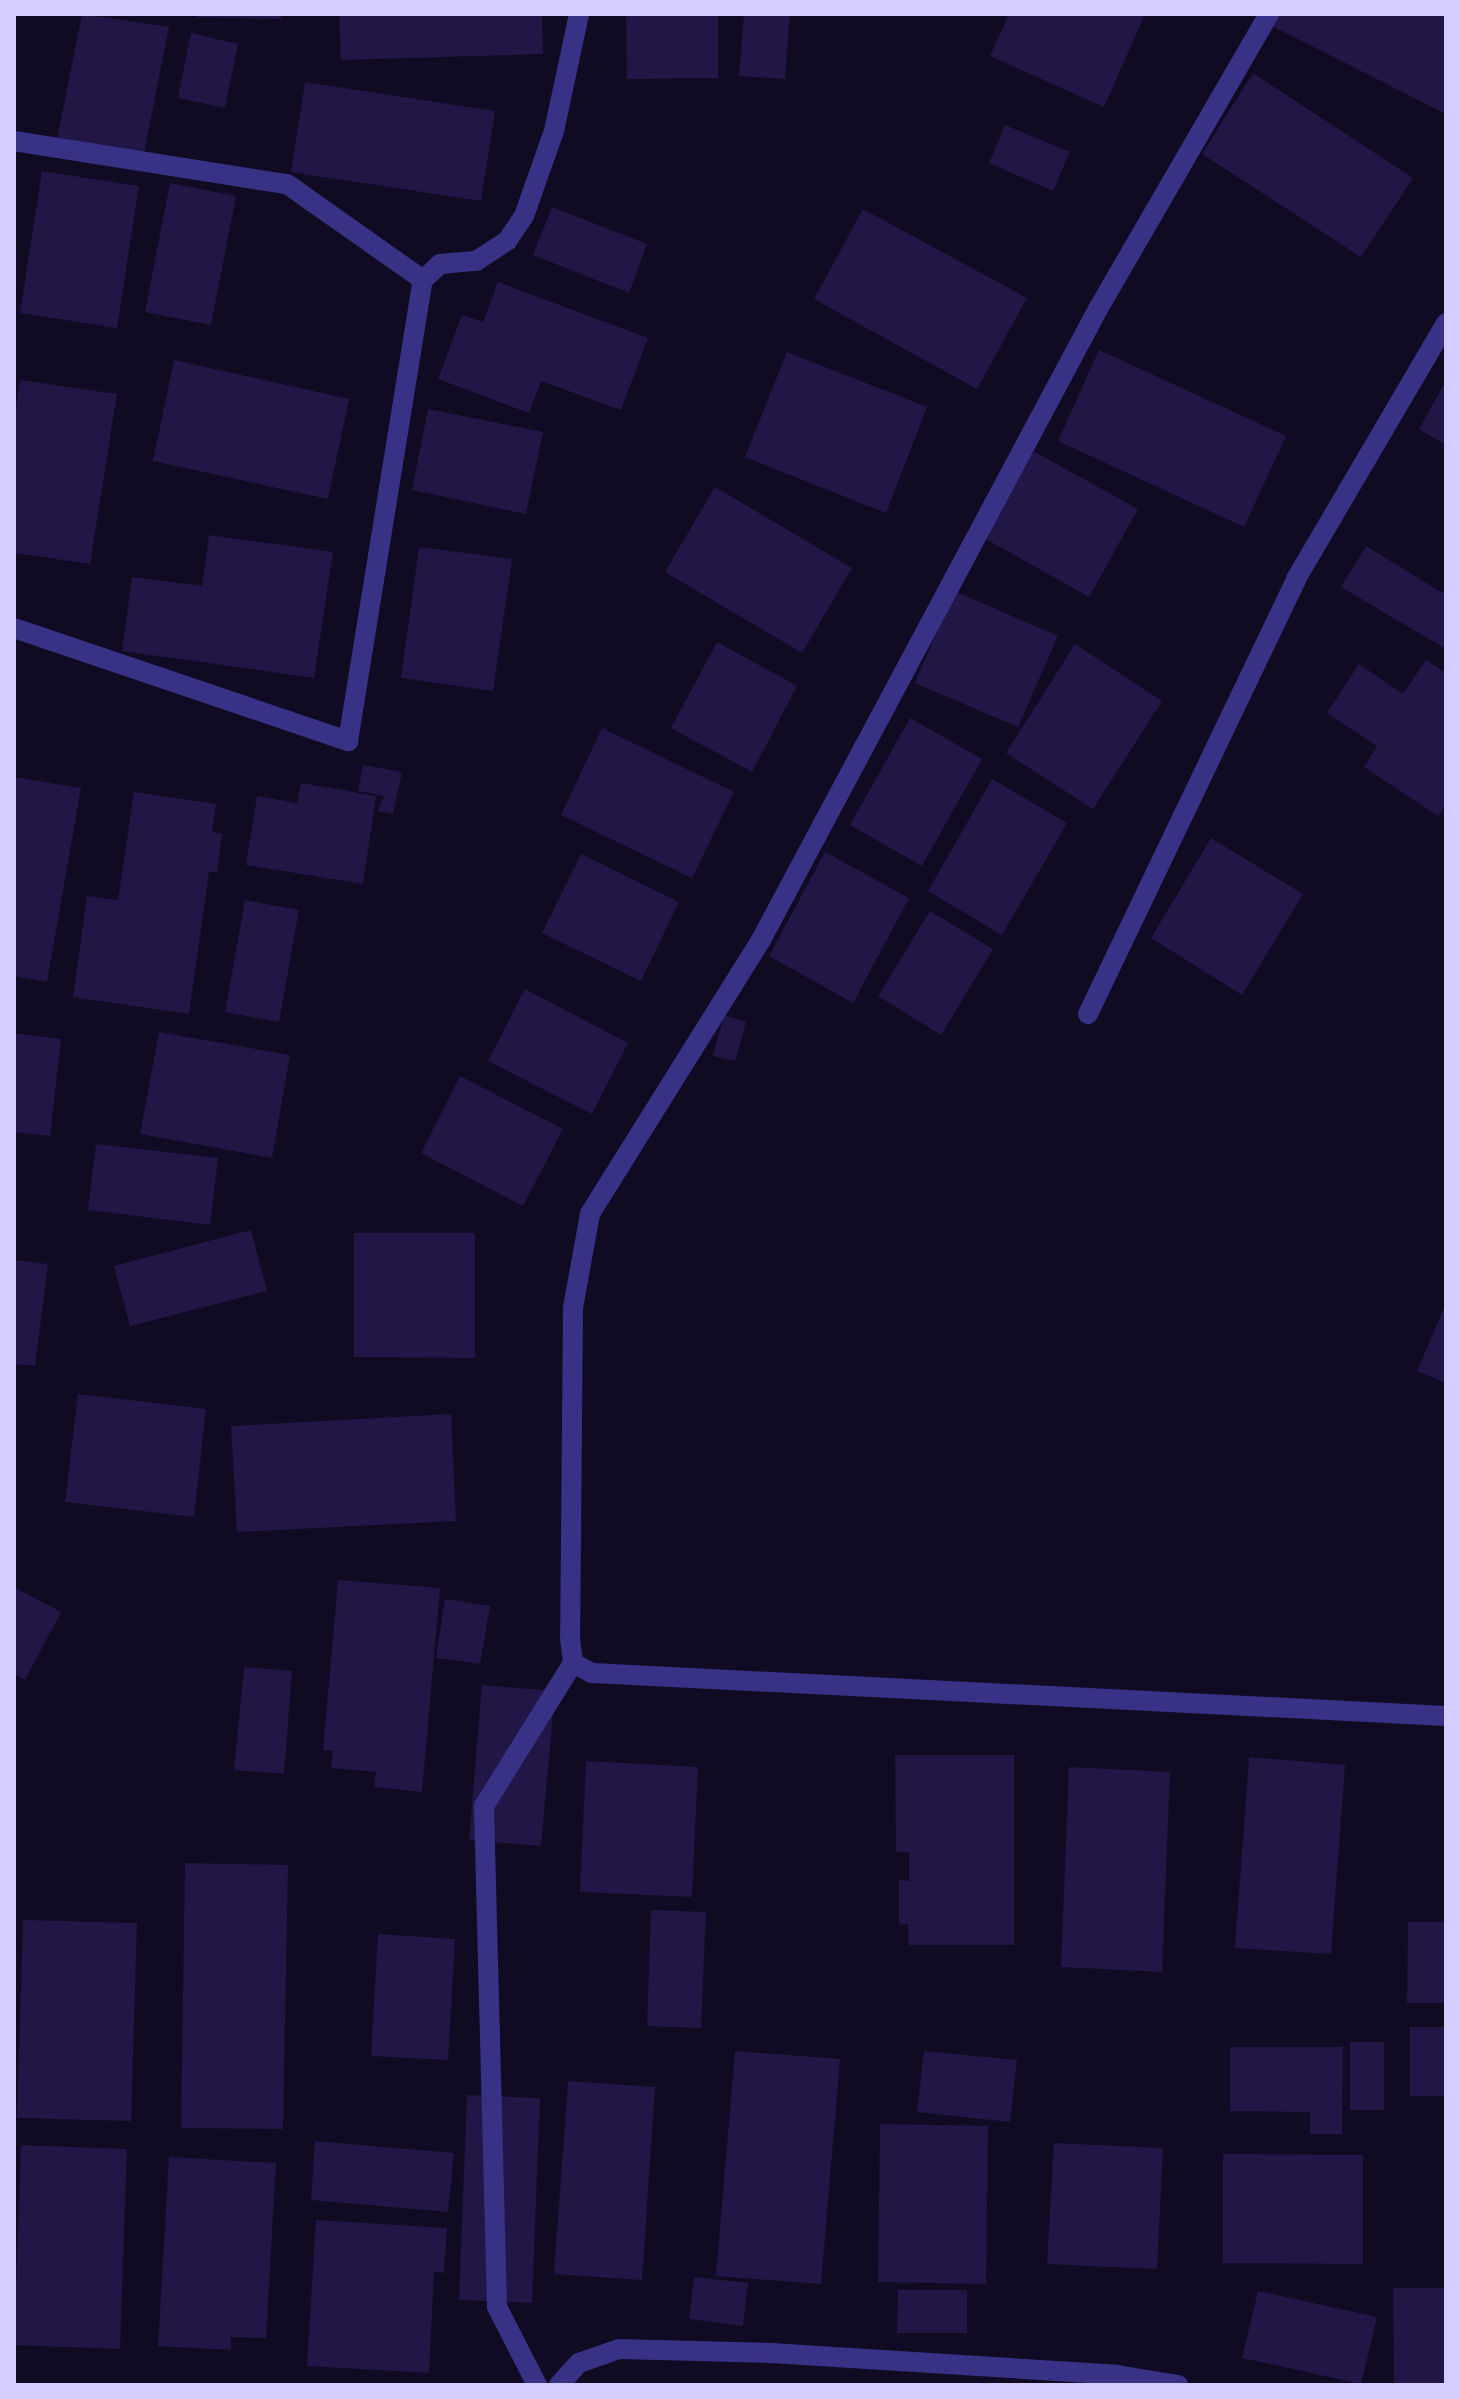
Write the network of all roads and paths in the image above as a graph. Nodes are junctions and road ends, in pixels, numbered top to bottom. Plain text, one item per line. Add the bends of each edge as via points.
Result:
1 (579, 14) edge
2 (1269, 14) edge
3 (14, 141) edge
4 (423, 280) junction
5 (1446, 323) edge
6 (14, 628) edge
7 (1088, 1014) dead end
8 (573, 1663) junction
9 (1446, 1716) edge
10 (537, 2385) edge
11 (559, 2385) edge
12 (1178, 2385) edge

1 - 4 street via 554,131 524,216 507,241 476,261 440,264
2 - 8 street via 1098,309 761,940 590,1214 573,1308
3 - 4 street via 287,184
4 - 6 street via 348,741
5 - 7 street via 1296,579
8 - 9 street via 592,1673
8 - 10 street via 484,1806 497,2307
11 - 12 street via 579,2363 619,2349 802,2355

